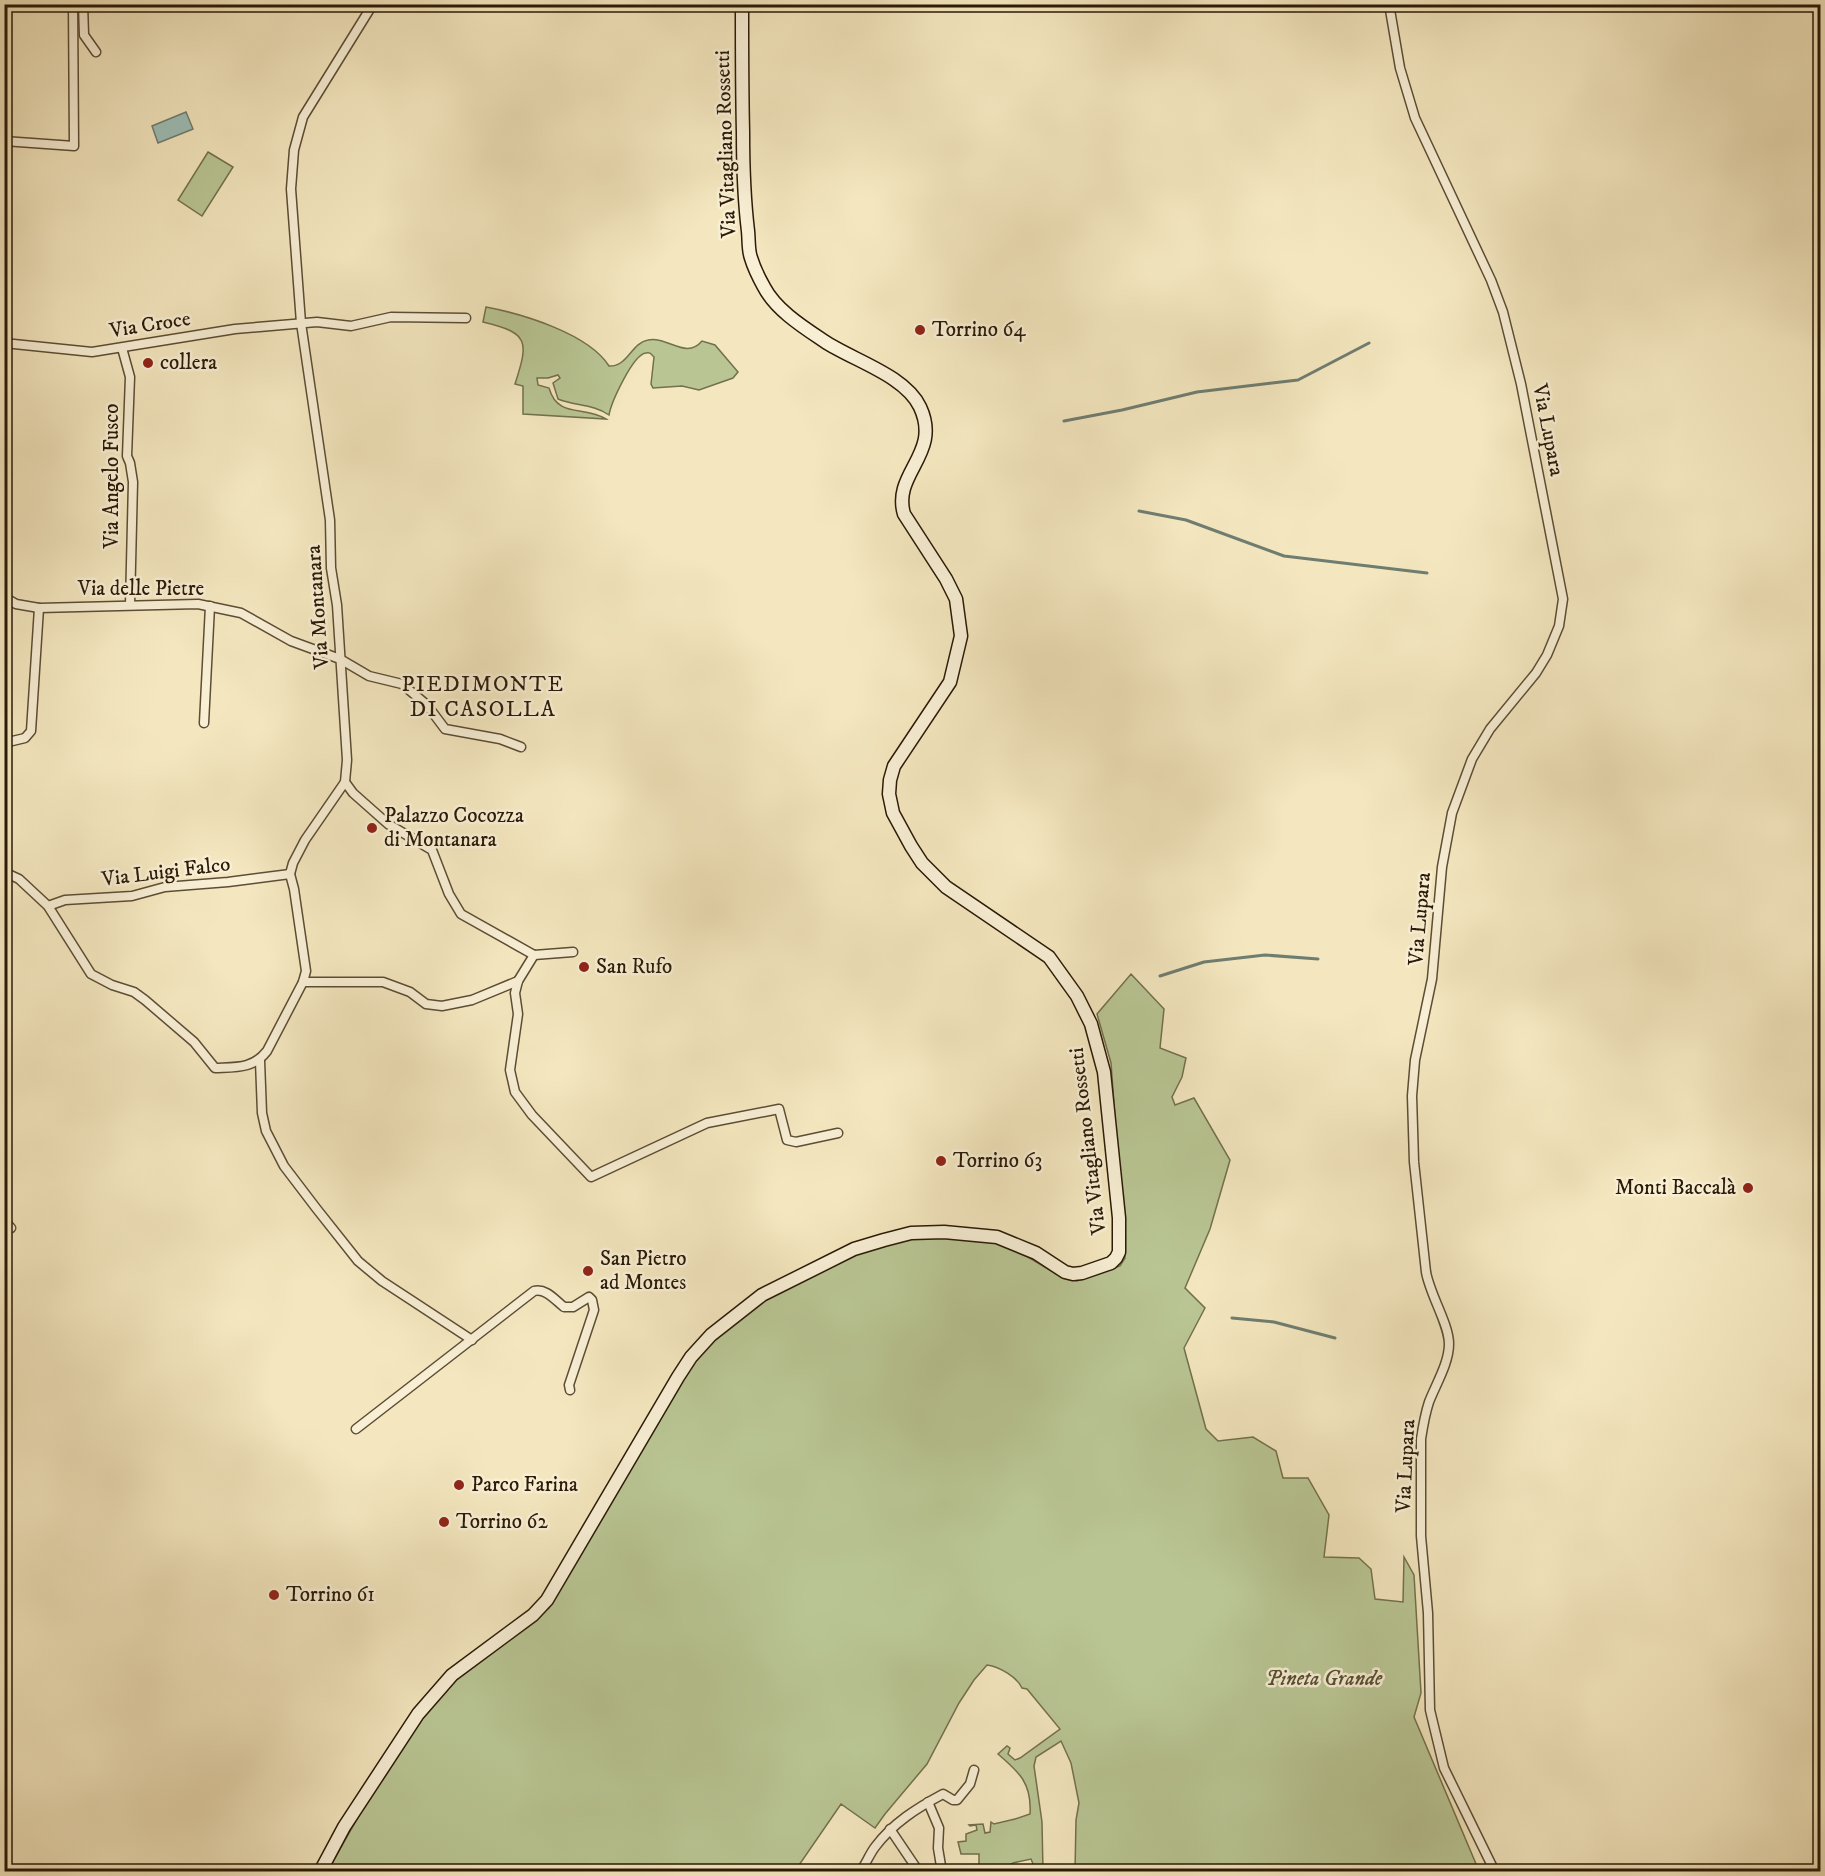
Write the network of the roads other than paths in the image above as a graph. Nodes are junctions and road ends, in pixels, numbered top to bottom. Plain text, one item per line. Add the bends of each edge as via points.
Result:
1 (73, 4) edge
2 (83, 4) edge
3 (373, 4) edge
4 (742, 4) edge
5 (1389, 4) edge
6 (96, 52) dead end
7 (4, 141) edge
8 (466, 318) dead end
9 (301, 323) junction
10 (4, 343) edge
11 (122, 348) junction
12 (4, 597) edge
13 (130, 605) junction
14 (210, 606) junction
15 (39, 608) junction
16 (340, 659) junction
17 (204, 723) dead end
18 (4, 743) edge
19 (520, 747) dead end
20 (345, 782) junction
21 (4, 872) edge
22 (290, 874) junction
23 (48, 906) junction
24 (573, 952) dead end
25 (534, 954) junction
26 (518, 981) junction
27 (303, 982) junction
28 (260, 1061) junction
29 (838, 1133) dead end
30 (4, 1220) edge
31 (11, 1227) dead end
32 (472, 1340) junction
33 (570, 1390) dead end
34 (356, 1429) dead end
35 (974, 1770) dead end
36 (928, 1802) junction
37 (890, 1829) junction
38 (320, 1872) edge
39 (860, 1872) edge
40 (920, 1872) edge
41 (942, 1872) edge
42 (1495, 1872) edge

1 - 7 street via 74,146
2 - 6 street via 84,35
3 - 9 street, Via Montanara via 303,117 294,150 291,203
4 - 38 street, Via Vitagliano Rossetti via 743,192 750,257 765,290 787,314 825,343 909,391 925,421 925,445 904,484 901,504 956,599 961,636 950,682 894,766 889,794 893,813 930,872 1048,957 1085,1012 1104,1072 1119,1252 1111,1263 1073,1274 997,1237 911,1233 854,1249 757,1299 711,1335 678,1377 547,1600 533,1616 452,1675 418,1713 344,1827
5 - 42 street, Via Lupara via 1415,118 1503,312 1563,599 1559,626 1547,655 1490,729 1457,795 1445,849 1432,979 1415,1060 1412,1096 1414,1162 1426,1272 1449,1342 1445,1363 1428,1403 1422,1438 1421,1536 1429,1623 1430,1710 1444,1768
8 - 9 street, Via Croce via 391,317 351,326
9 - 11 street, Via Croce via 235,329
9 - 16 street, Via Montanara via 330,520
10 - 11 street, Via Croce via 92,352
11 - 13 street, Via Angelo Fusco via 130,376
12 - 15 street, Via delle Pietre via 16,604
13 - 14 street, Via delle Pietre
13 - 15 street, Via delle Pietre
14 - 16 street, Via delle Pietre via 241,613 291,641
14 - 17 street
15 - 18 street via 31,731 25,738
16 - 19 street, Via delle Pietre via 369,676 402,684 427,705 445,729 500,739
16 - 20 street, Via Montanara
20 - 22 street via 305,840
20 - 25 street via 388,824 432,850 461,914
21 - 23 street via 20,879
22 - 23 street, Via Luigi Falco via 165,887 132,896 65,900
22 - 27 street via 306,971
23 - 28 street via 90,974 145,1000 194,1042 215,1068
24 - 25 street
25 - 26 street
26 - 27 street via 472,1000 442,1006 426,1004 410,992 382,982
26 - 29 street via 510,1070 515,1092 591,1176 706,1123 779,1109 787,1140 796,1142
27 - 28 street
28 - 32 street via 266,1131 285,1166 358,1262
30 - 31 street
32 - 33 street via 539,1289 568,1308 589,1297 594,1310
32 - 34 street
35 - 36 street via 970,1784 957,1800 945,1793
36 - 37 street
36 - 41 street via 939,1828
37 - 39 street
37 - 40 street

